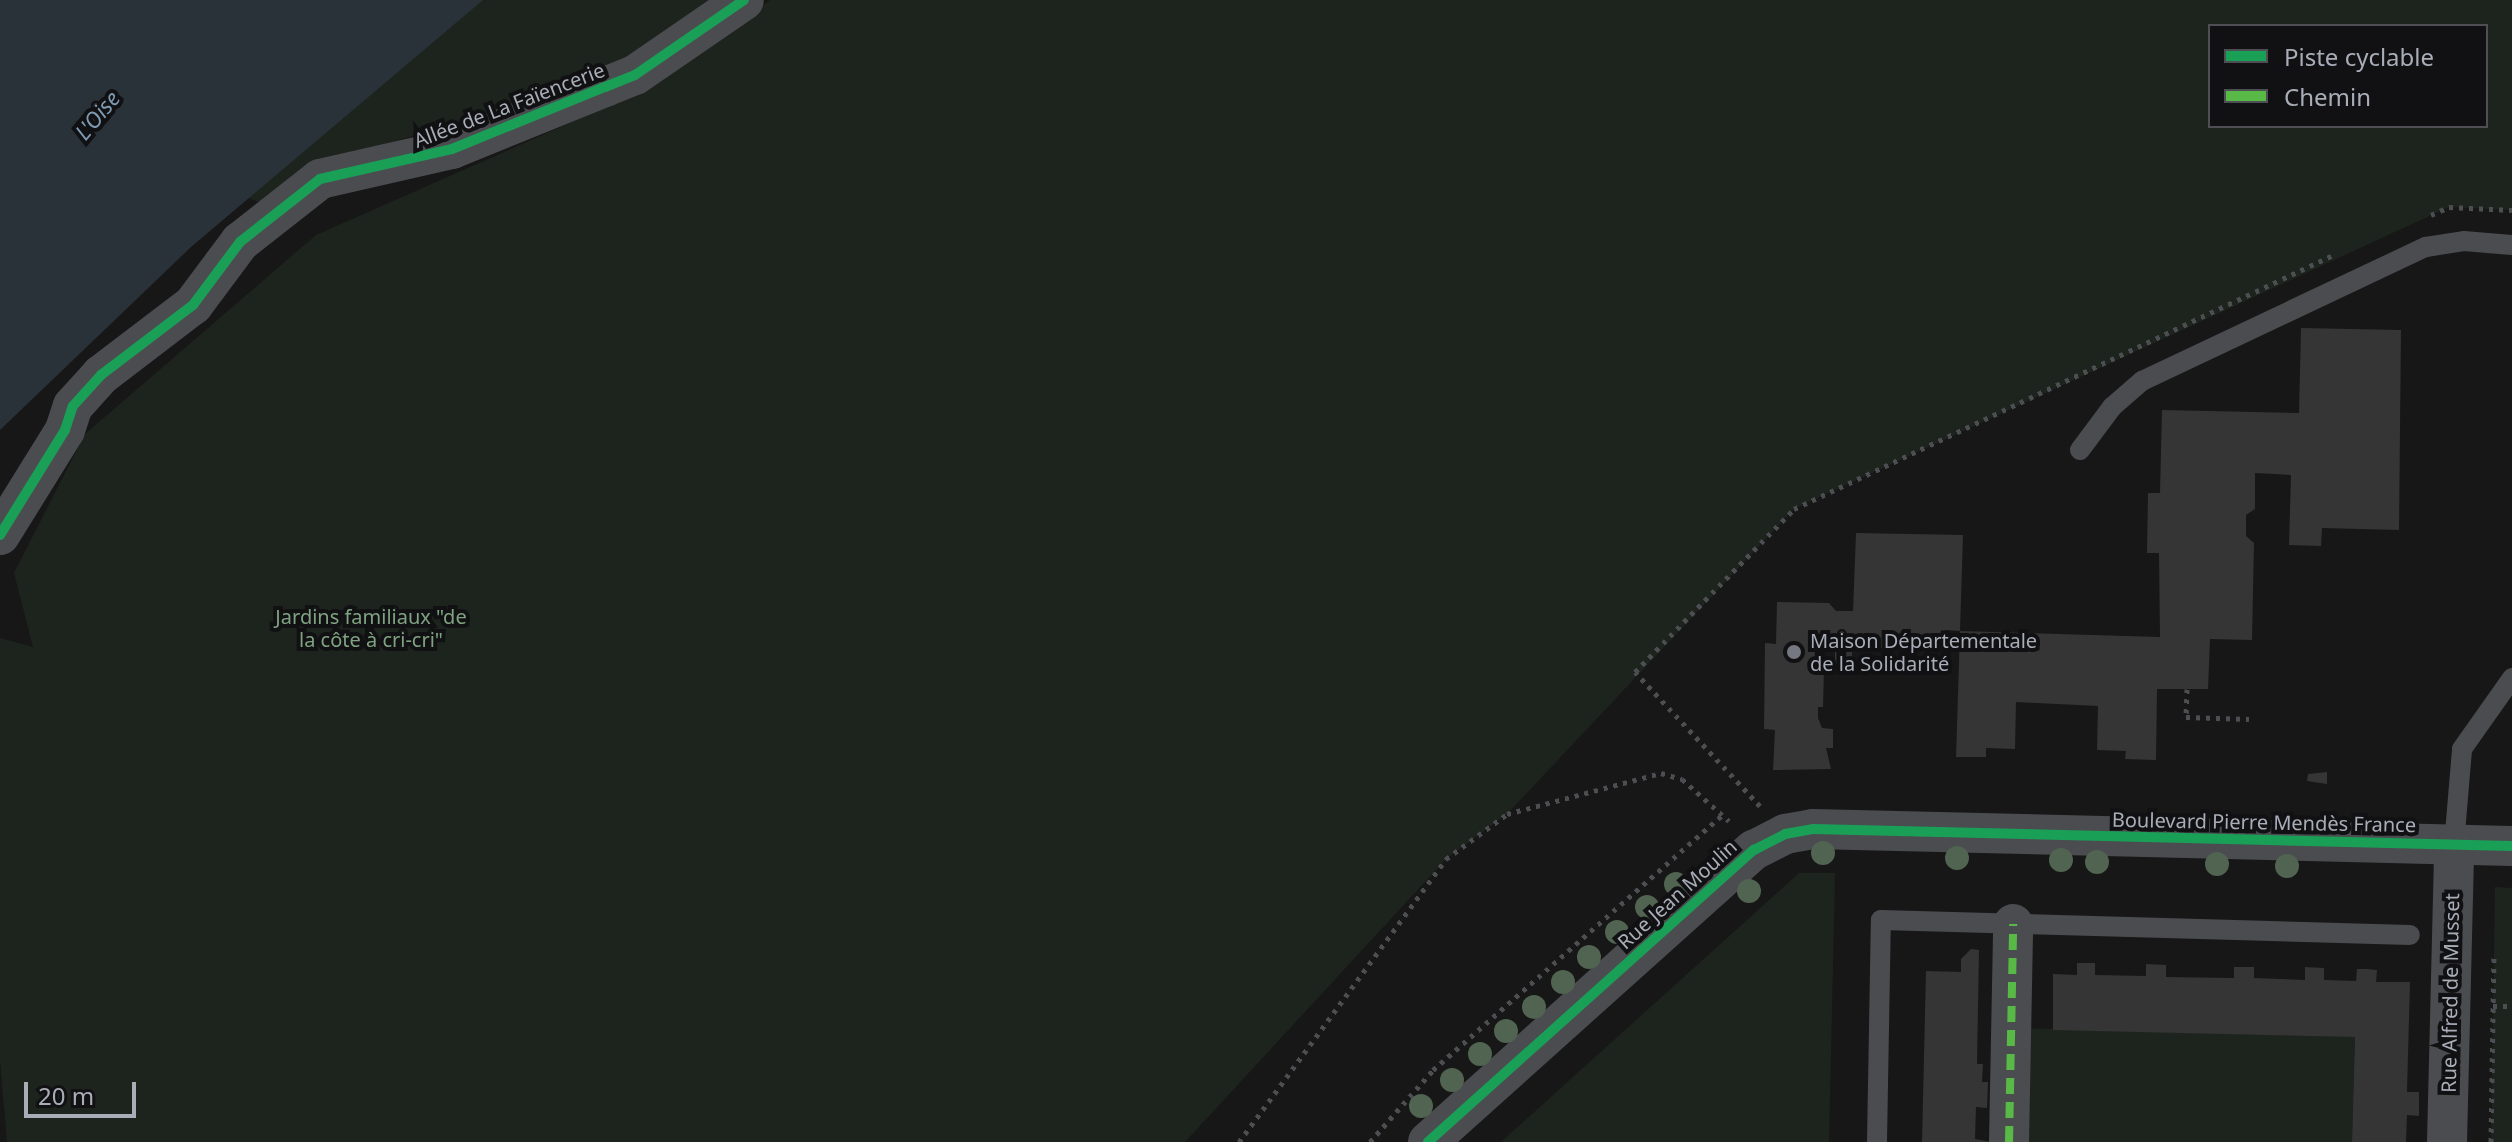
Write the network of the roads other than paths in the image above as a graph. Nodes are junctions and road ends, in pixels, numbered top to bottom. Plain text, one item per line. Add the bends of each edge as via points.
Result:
1 (744, 0) edge
2 (2512, 245) edge
3 (2080, 450) dead end
4 (0, 535) edge
5 (2512, 678) edge
6 (1769, 842) joint
7 (2454, 845) junction
8 (2512, 846) edge
9 (2013, 924) junction
10 (2410, 935) dead end
11 (1428, 1142) edge
12 (1877, 1142) edge
13 (2009, 1142) edge
14 (2447, 1142) edge

1 - 4 street, Allée de La Faïencerie via 635,75 452,149 320,179 240,242 193,305 101,375 73,406 65,430
2 - 3 lane via 2464,241 2426,247 2142,381 2112,407
5 - 7 lane via 2462,749
6 - 7 street, Boulevard Pierre Mendès France via 1813,829
6 - 11 street, Rue Jean Moulin
7 - 8 street, Boulevard Pierre Mendès France
7 - 14 street, Rue Alfred de Musset
9 - 10 lane
9 - 12 lane via 1881,920
9 - 13 street

